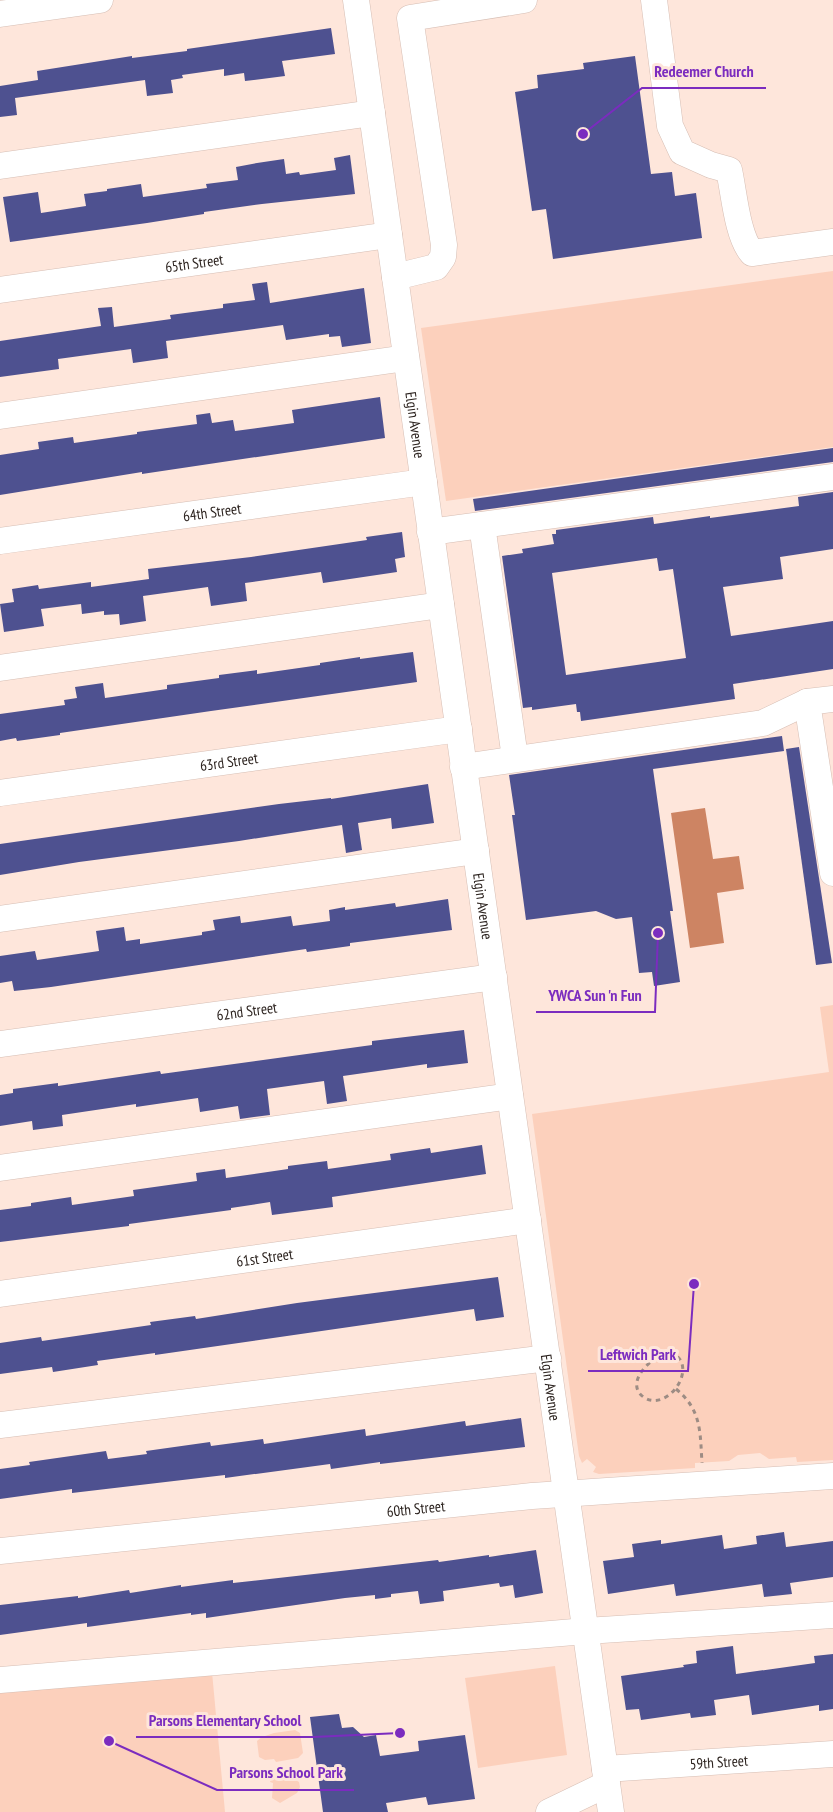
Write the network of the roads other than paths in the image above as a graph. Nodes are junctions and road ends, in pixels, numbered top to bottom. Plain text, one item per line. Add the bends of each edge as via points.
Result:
1 (100, 0) edge
2 (356, 0) edge
3 (524, 0) edge
4 (654, 0) edge
5 (0, 14) edge
6 (372, 113) junction
7 (0, 166) edge
8 (389, 235) junction
9 (833, 242) edge
10 (395, 277) junction
11 (0, 290) edge
12 (406, 358) junction
13 (0, 416) edge
14 (833, 477) edge
15 (424, 482) junction
16 (482, 525) junction
17 (430, 532) junction
18 (0, 541) edge
19 (441, 605) junction
20 (0, 668) edge
21 (833, 699) edge
22 (807, 702) junction
23 (459, 729) junction
24 (515, 758) junction
25 (463, 767) junction
26 (0, 793) edge
27 (476, 850) junction
28 (833, 873) edge
29 (0, 919) edge
30 (494, 977) junction
31 (0, 1044) edge
32 (510, 1096) junction
33 (0, 1168) edge
34 (528, 1220) junction
35 (0, 1294) edge
36 (548, 1358) junction
37 (0, 1425) edge
38 (833, 1476) edge
39 (567, 1493) junction
40 (0, 1551) edge
41 (833, 1615) edge
42 (586, 1630) junction
43 (0, 1680) edge
44 (833, 1754) edge
45 (606, 1776) junction
46 (549, 1812) edge
47 (611, 1812) edge

1 - 5 street
2 - 6 street, Elgin Avenue
3 - 10 street via 410,18 444,245 443,257 436,267
4 - 9 street via 670,126 682,152 729,170 747,248 752,253
6 - 7 street
6 - 8 street, Elgin Avenue
8 - 10 street, Elgin Avenue
8 - 11 street, 65th Street
10 - 12 street, Elgin Avenue
12 - 13 street
12 - 15 street, Elgin Avenue
14 - 16 street
15 - 17 street, Elgin Avenue
15 - 18 street, 64th Street
16 - 17 street
16 - 24 street
17 - 19 street, Elgin Avenue
19 - 20 street
19 - 23 street, Elgin Avenue
21 - 22 street
22 - 24 street via 762,723
22 - 28 street
23 - 25 street, Elgin Avenue
23 - 26 street, 63rd Street
24 - 25 street
25 - 27 street, Elgin Avenue
27 - 29 street
27 - 30 street, Elgin Avenue
30 - 31 street, 62nd Street
30 - 32 street, Elgin Avenue
32 - 33 street
32 - 34 street, Elgin Avenue
34 - 35 street, 61st Street
34 - 36 street, Elgin Avenue
36 - 37 street
36 - 39 street, Elgin Avenue
38 - 39 street, 60th Street
39 - 40 street, 60th Street
39 - 42 street, Elgin Avenue
41 - 42 street
42 - 43 street
42 - 45 street, Elgin Avenue
44 - 45 street, 59th Street
45 - 46 street
45 - 47 street, Elgin Avenue

